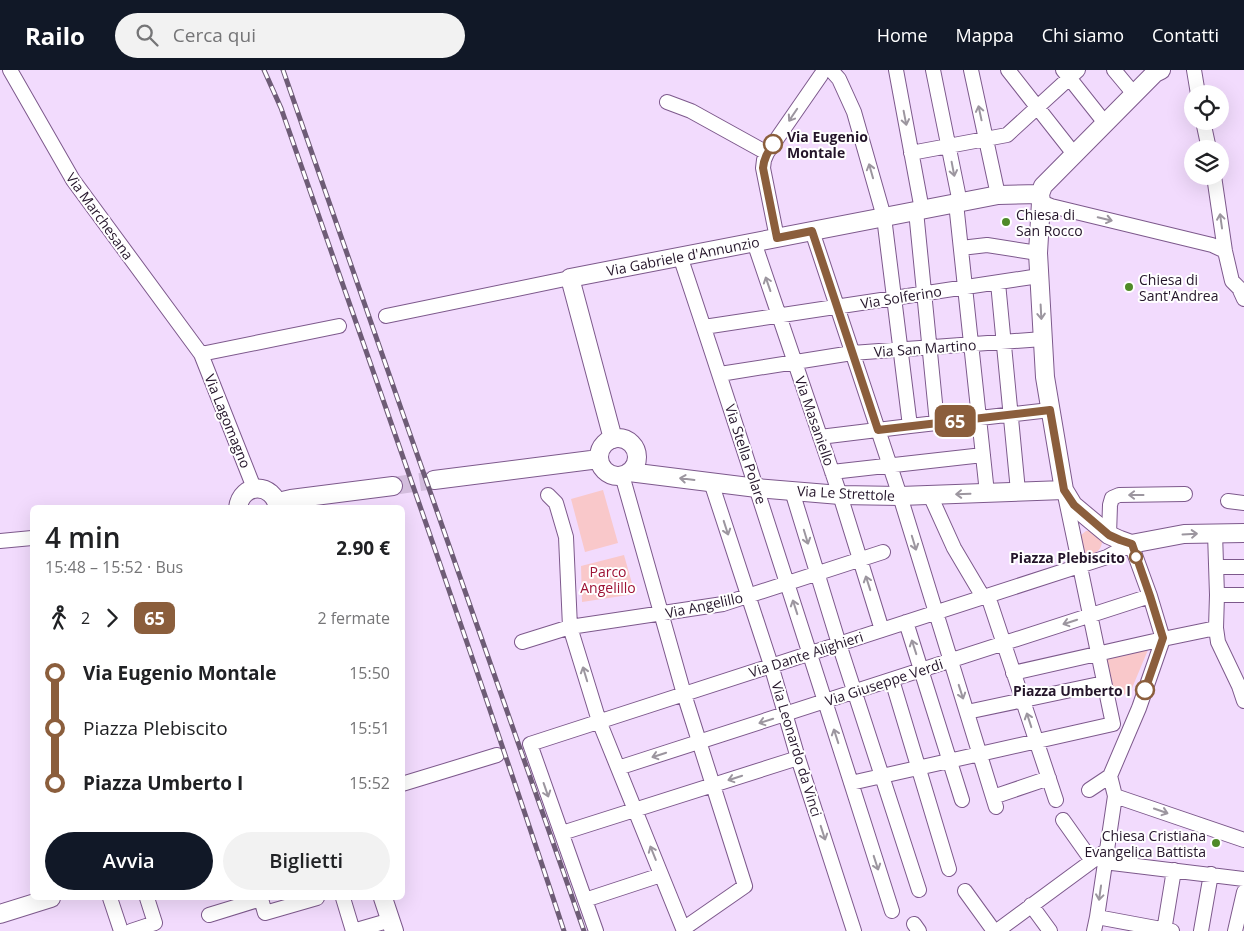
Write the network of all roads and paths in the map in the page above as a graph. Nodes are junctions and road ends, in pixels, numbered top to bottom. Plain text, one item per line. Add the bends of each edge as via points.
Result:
1 (10, 70) edge
2 (896, 70) edge
3 (933, 70) edge
4 (971, 70) edge
5 (1008, 70) edge
6 (1114, 70) edge
7 (1161, 70) edge
8 (1194, 70) edge
9 (824, 71) edge
10 (1070, 73) edge
11 (1196, 85) edge
12 (1134, 94) junction
13 (667, 102) dead end
14 (1038, 108) junction
15 (1105, 123) junction
16 (986, 139) junction
17 (949, 146) junction
18 (767, 153) junction
19 (912, 153) junction
20 (1074, 154) junction
21 (1215, 185) edge
22 (998, 195) junction
23 (1040, 198) junction
24 (958, 203) junction
25 (919, 211) junction
26 (884, 217) junction
27 (812, 231) junction
28 (777, 238) junction
29 (754, 242) junction
30 (961, 248) junction
31 (1225, 251) junction
32 (1038, 253) junction
33 (680, 256) junction
34 (1039, 276) junction
35 (570, 278) junction
36 (998, 282) junction
37 (965, 288) junction
38 (924, 294) junction
39 (894, 298) junction
40 (1244, 299) edge
41 (837, 307) junction
42 (386, 316) dead end
43 (779, 316) junction
44 (339, 326) dead end
45 (704, 327) junction
46 (1043, 339) junction
47 (1004, 342) junction
48 (971, 344) junction
49 (929, 347) junction
50 (900, 349) junction
51 (852, 353) junction
52 (201, 354) junction
53 (794, 362) junction
54 (720, 374) junction
55 (1050, 410) junction
56 (1011, 414) junction
57 (979, 418) junction
58 (937, 423) junction
59 (910, 426) junction
60 (878, 430) junction
61 (820, 438) junction
62 (613, 439) junction
63 (983, 455) junction
64 (599, 458) junction
65 (890, 466) junction
66 (832, 472) junction
67 (625, 474) junction
68 (434, 480) tunnel mouth
69 (711, 482) junction
70 (393, 486) tunnel mouth
71 (254, 488) junction
72 (757, 488) junction
73 (1064, 490) junction
74 (792, 491) junction
75 (1018, 492) junction
76 (987, 493) junction
77 (1185, 494) dead end
78 (548, 495) dead end
79 (840, 495) junction
80 (930, 495) junction
81 (900, 496) junction
82 (1228, 501) dead end
83 (1244, 503) edge
84 (239, 505) edge
85 (278, 505) edge
86 (1215, 533) junction
87 (1244, 533) edge
88 (1109, 535) junction
89 (30, 538) edge
90 (0, 542) edge
91 (1132, 544) junction
92 (882, 552) dead end
93 (860, 560) junction
94 (1081, 566) junction
95 (1216, 567) junction
96 (1244, 567) edge
97 (818, 574) junction
98 (788, 583) junction
99 (1217, 595) junction
100 (1244, 595) edge
101 (749, 596) junction
102 (1150, 596) junction
103 (985, 597) junction
104 (935, 613) junction
105 (661, 614) junction
106 (1090, 616) junction
107 (906, 622) junction
108 (570, 627) junction
109 (1216, 628) junction
110 (882, 630) junction
111 (1163, 638) junction
112 (522, 642) dead end
113 (839, 644) junction
114 (1004, 644) junction
115 (810, 653) junction
116 (1098, 654) junction
117 (951, 661) junction
118 (771, 665) junction
119 (921, 670) junction
120 (1014, 673) junction
121 (892, 680) junction
122 (1104, 683) junction
123 (856, 692) junction
124 (684, 694) junction
125 (1023, 701) junction
126 (1244, 701) edge
127 (824, 702) junction
128 (967, 712) junction
129 (786, 714) junction
130 (599, 721) junction
131 (1113, 724) junction
132 (1130, 731) junction
133 (1036, 741) junction
134 (699, 742) junction
135 (980, 754) junction
136 (497, 755) dead end
137 (798, 758) junction
138 (950, 760) junction
139 (618, 768) junction
140 (919, 768) junction
141 (882, 776) junction
142 (1110, 776) junction
143 (1049, 778) junction
144 (405, 783) edge
145 (851, 783) junction
146 (713, 785) junction
147 (1089, 790) dead end
148 (1115, 796) junction
149 (962, 800) dead end
150 (1056, 800) dead end
151 (635, 810) junction
152 (1063, 820) dead end
153 (562, 833) junction
154 (1244, 840) edge
155 (1101, 857) junction
156 (949, 869) dead end
157 (1174, 870) junction
158 (1211, 874) junction
159 (661, 875) junction
160 (1244, 879) edge
161 (919, 890) dead end
162 (965, 891) dead end
163 (1244, 892) edge
164 (45, 900) edge
165 (111, 900) edge
166 (148, 900) edge
167 (259, 900) edge
168 (262, 900) edge
169 (310, 900) edge
170 (344, 900) edge
171 (385, 900) edge
172 (585, 900) junction
173 (1031, 905) junction
174 (892, 911) dead end
175 (0, 914) edge
176 (209, 915) dead end
177 (1095, 924) edge
178 (392, 926) edge
179 (683, 930) edge
180 (121, 931) edge
181 (131, 931) edge
182 (596, 931) edge
183 (854, 931) edge
184 (995, 931) edge
185 (1050, 931) edge
186 (1167, 931) edge
187 (1201, 931) edge
188 (1235, 931) edge

1 - 52 street, Via Marchesana via 73,180
2 -> 19 street
3 - 17 street
16 -> 4 street
5 - 14 street
6 - 12 street
7 - 12 main road
8 - 11 street
9 -> 18 street
26 -> 9 street via 854,112 839,79
10 - 14 street
10 - 15 street
12 - 15 main road
13 - 18 street via 691,111
14 - 16 street via 1007,135
14 - 20 street
15 - 20 main road
16 - 17 street
16 - 22 street
17 - 19 street
17 -> 24 street
18 - 28 street via 763,168
19 - 25 street
20 - 23 main road via 1043,186
31 -> 21 street
22 - 23 main road, Via Gabriele d'Annunzio
22 - 24 main road, Via Gabriele d'Annunzio
23 -> 31 street via 1050,206 1212,245
23 - 32 main road
24 - 25 main road, Via Gabriele d'Annunzio
24 - 30 street
25 - 26 main road, Via Gabriele d'Annunzio
25 - 38 street
26 - 27 main road, Via Gabriele d'Annunzio
26 - 39 street
27 - 28 main road, Via Gabriele d'Annunzio
27 - 41 street
28 - 29 main road, Via Gabriele d'Annunzio
29 - 33 main road, Via Gabriele d'Annunzio
43 -> 29 street, Via Masaniello
30 - 32 street via 987,245
30 - 37 street
31 - 40 street via 1232,281
32 - 34 main road
33 - 35 main road, Via Gabriele d'Annunzio
33 - 45 street, Via Stella Polare
34 - 36 street, Via Solferino
34 -> 46 main road
35 - 42 street, Via Gabriele d'Annunzio
35 - 62 main road
36 - 37 street, Via Solferino
36 - 47 street
37 - 38 street, Via Solferino
37 - 48 street
38 - 39 street, Via Solferino
38 - 49 street
39 - 41 street, Via Solferino
39 - 50 street
41 - 43 street, Via Solferino
41 - 51 street
43 - 45 street, Via Solferino
43 - 53 street, Via Masaniello
44 - 52 street
45 - 54 street, Via Stella Polare
46 - 47 street, Via San Martino
46 - 55 main road
47 - 48 street, Via San Martino
47 - 56 street
48 - 49 street, Via San Martino
48 - 57 street
49 - 50 street, Via San Martino
49 - 58 street
50 - 51 street, Via San Martino
50 - 59 street
51 - 53 street, Via San Martino
51 - 60 street
52 - 71 street, Via Lagomagno
53 - 54 street, Via San Martino
53 - 61 street, Via Masaniello
54 - 72 street, Via Stella Polare
55 - 56 street
55 - 73 main road
56 - 57 street
56 - 75 street
57 - 58 street
57 - 63 street
58 - 59 street
59 - 60 street
60 - 61 street
60 - 65 street
61 - 66 street, Via Masaniello
62 - 64 main road via 602,446
62 - 67 main road via 629,442 636,452 636,462
63 - 65 street
63 - 76 street
64 - 67 main road via 610,474
64 - 68 main road
65 - 66 street
65 - 81 street
66 - 79 street, Via Masaniello
69 -> 67 main road, Via Le Strettole
67 - 105 street
69 - 72 main road, Via Le Strettole
69 -> 101 street, Via Leonardo da Vinci
70 - 85 main road via 291,499
71 - 84 main road via 240,498
71 - 85 main road via 271,493
72 - 74 main road, Via Le Strettole
72 - 98 street, Via Stella Polare
73 - 75 main road, Via Le Strettole
73 - 88 main road via 1074,505
73 - 94 street
74 - 79 main road, Via Le Strettole
74 -> 97 street
75 - 76 main road, Via Le Strettole
76 -> 80 main road, Via Le Strettole
77 -> 88 street via 1119,495 1112,498
78 - 108 street via 556,503 566,538
79 - 81 main road, Via Le Strettole
79 - 93 street, Via Masaniello
80 - 81 main road, Via Le Strettole
80 - 103 street via 954,548
81 -> 104 street
82 - 83 street
86 - 87 main road
91 -> 86 main road via 1184,534
86 - 95 street
88 - 91 main road
89 - 90 street
91 - 94 street, Via Dante Alighieri
91 - 102 street
92 - 93 street, Via Angelillo
93 - 97 street, Via Angelillo
110 -> 93 street, Via Masaniello
94 - 103 street, Via Dante Alighieri
94 - 106 street
95 - 96 street
95 - 99 street
97 - 98 street, Via Angelillo
97 - 113 street
98 - 101 street, Via Angelillo
115 -> 98 street, Via Stella Polare
99 - 100 street
99 - 109 street
101 - 105 street, Via Angelillo via 723,604
101 - 118 street, Via Leonardo da Vinci
102 - 106 street, Via Giuseppe Verdi
102 - 111 street
103 - 104 street, Via Dante Alighieri
103 - 114 street
104 - 107 street, Via Dante Alighieri
104 - 117 street
105 - 108 street, Via Angelillo
105 - 124 street
106 -> 114 street, Via Giuseppe Verdi
106 - 116 street
107 - 110 street, Via Dante Alighieri
119 -> 107 street
108 - 112 street, Via Angelillo
130 -> 108 street
109 - 111 street
109 - 126 street via 1218,642
110 - 113 street, Via Dante Alighieri
111 - 116 street
111 - 132 street
113 - 115 street, Via Dante Alighieri
113 - 123 street
114 - 117 street, Via Giuseppe Verdi
114 - 120 street
115 - 118 street, Via Dante Alighieri
115 - 127 street, Via Stella Polare
116 - 120 street
116 - 122 street
117 - 119 street, Via Giuseppe Verdi
117 -> 128 street
118 - 124 street, Via Dante Alighieri
118 - 129 street, Via Leonardo da Vinci
119 - 121 street, Via Giuseppe Verdi
119 - 138 street
120 - 125 street
121 - 123 street, Via Giuseppe Verdi
121 - 140 street
122 - 125 street
122 - 131 street
123 - 127 street, Via Giuseppe Verdi
123 - 141 street
124 - 130 street, Via Dante Alighieri
124 - 134 street
125 - 128 street
133 -> 125 street
127 - 129 street, Via Giuseppe Verdi
145 -> 127 street, Via Stella Polare
128 - 135 street
129 -> 134 street, Via Giuseppe Verdi
129 - 137 street, Via Leonardo da Vinci
130 - 139 street
130 -> 153 street, Via Dante Alighieri via 530,744
131 - 132 street
131 - 133 street
132 - 142 street
133 - 135 street
133 - 143 street
134 -> 139 street, Via Giuseppe Verdi
134 - 146 street
135 - 138 street
135 - 143 street via 994,802
136 - 144 street
137 -> 146 street
137 -> 183 street, Via Leonardo da Vinci
138 - 140 street
138 - 149 street
139 - 151 street
140 - 141 street
140 - 156 street
141 - 145 street
141 - 161 street
142 - 147 street
142 - 148 street
143 - 150 street
145 -> 174 street, Via Stella Polare
146 - 151 street
146 - 179 street via 745,886
148 -> 154 street
148 - 155 street
151 - 153 street
159 -> 151 street
152 - 155 street
153 - 172 street
155 - 157 street
155 - 173 street
155 -> 177 street
157 - 158 street
157 - 186 street
158 - 160 street
158 - 187 street
159 - 172 street
159 - 179 street
162 - 184 street
163 - 188 street
164 - 175 main road
165 - 180 street
166 - 181 street via 155,923
167 - 176 street
168 - 169 street via 265,913
170 - 178 street via 353,931
171 - 178 main road
172 - 182 street
173 - 184 street
173 - 185 street
177 - 186 street

